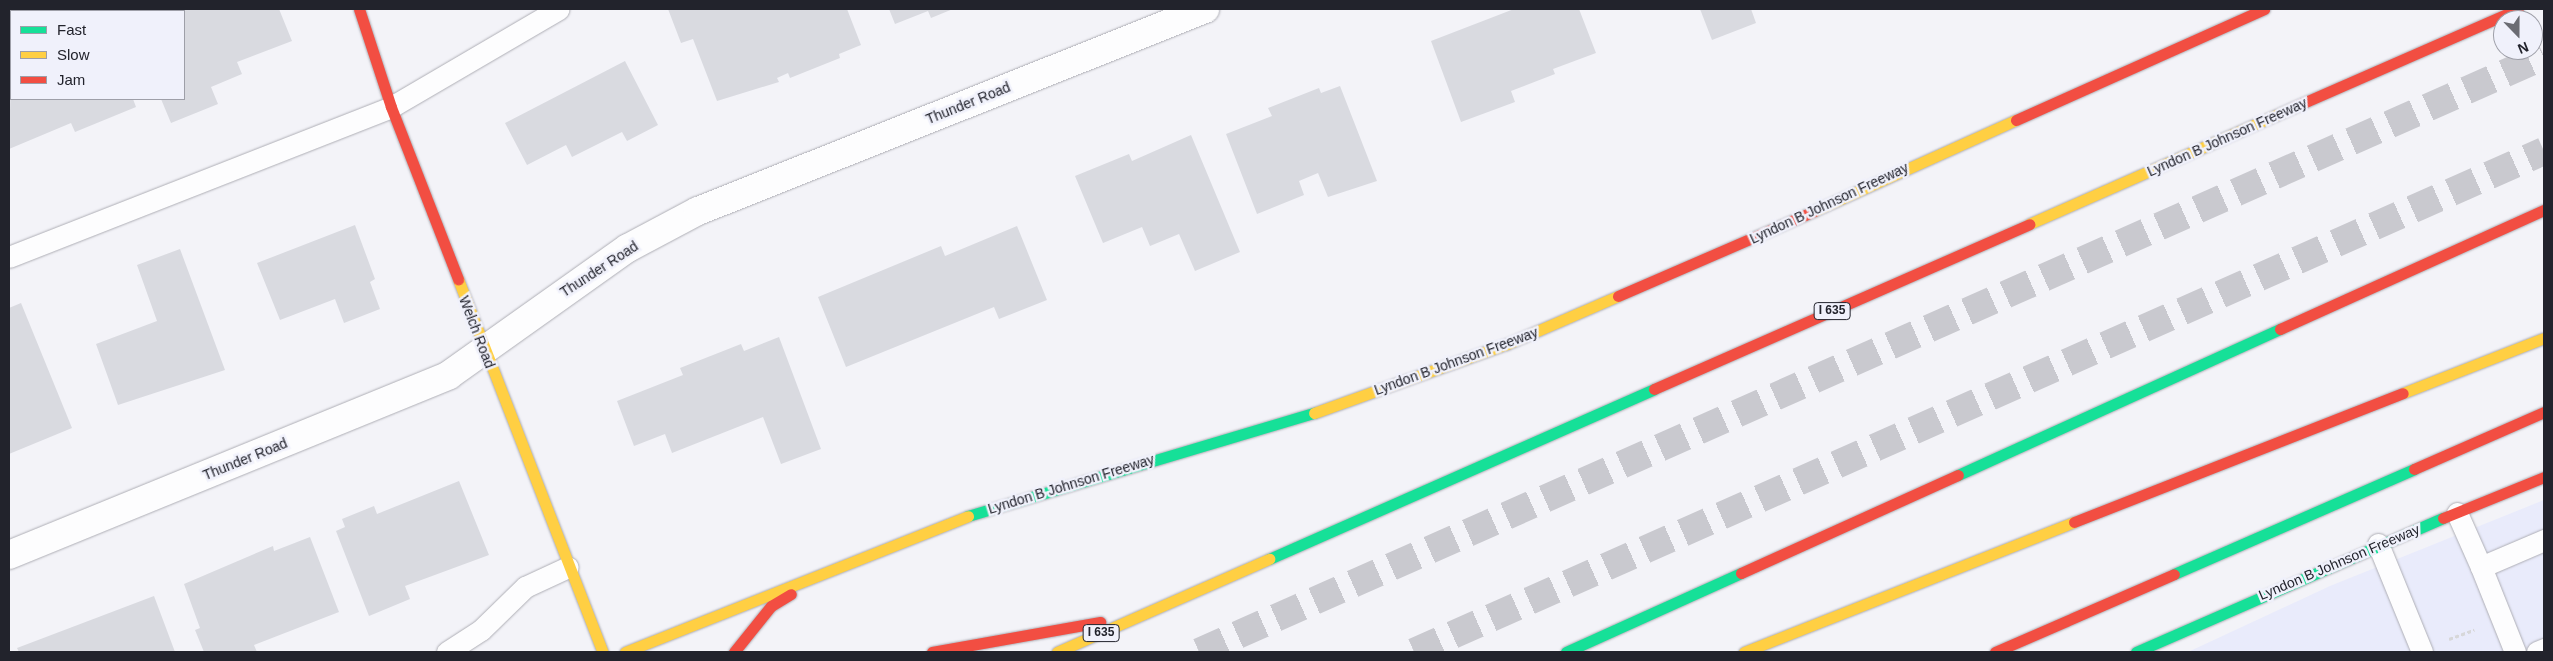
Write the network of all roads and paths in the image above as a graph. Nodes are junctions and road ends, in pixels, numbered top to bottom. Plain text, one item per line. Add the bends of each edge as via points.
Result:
1 (359, 9) edge
2 (559, 9) edge
3 (1205, 9) edge
4 (2264, 9) edge
5 (2518, 9) edge
6 (391, 107) junction
7 (2544, 210) edge
8 (9, 257) edge
9 (2544, 338) edge
10 (484, 350) junction
11 (2544, 412) edge
12 (2544, 478) edge
13 (2457, 513) junction
14 (2544, 540) edge
15 (2378, 544) junction
16 (9, 556) edge
17 (841, 563) junction
18 (2481, 566) junction
19 (568, 567) junction
20 (1146, 614) junction
21 (2502, 619) junction
22 (2544, 649) edge
23 (446, 652) edge
24 (603, 652) edge
25 (625, 652) edge
26 (734, 652) edge
27 (932, 652) edge
28 (1057, 652) edge
29 (1566, 652) edge
30 (1744, 652) edge
31 (1995, 652) edge
32 (2136, 652) edge
33 (2420, 652) edge
34 (2515, 652) edge
35 (2537, 652) edge

1 - 6 main road, Welch Road
2 - 6 lane
3 - 10 street, Thunder Road via 698,211 628,248
4 - 17 main road, Lyndon B Johnson Freeway via 1733,247 1507,344 1291,421 1020,499
5 - 20 main road, Lyndon B Johnson Freeway / I 635
6 - 8 lane
6 - 10 main road, Welch Road
7 - 29 main road
9 - 30 main road
10 - 16 street, Thunder Road via 449,375
10 - 19 main road, Welch Road
11 - 31 main road
12 - 13 main road, Lyndon B Johnson Freeway
13 - 15 main road, Lyndon B Johnson Freeway
13 - 18 lane
14 - 18 lane
15 - 32 main road, Lyndon B Johnson Freeway
15 - 33 lane
17 - 25 main road, Lyndon B Johnson Freeway
17 - 26 main road via 771,606 740,640
18 - 21 lane
19 - 23 lane via 525,587 481,630
19 - 24 main road, Welch Road
20 - 27 main road
20 - 28 main road, Lyndon B Johnson Freeway / I 635
21 - 33 path
21 - 34 lane
22 - 35 lane

